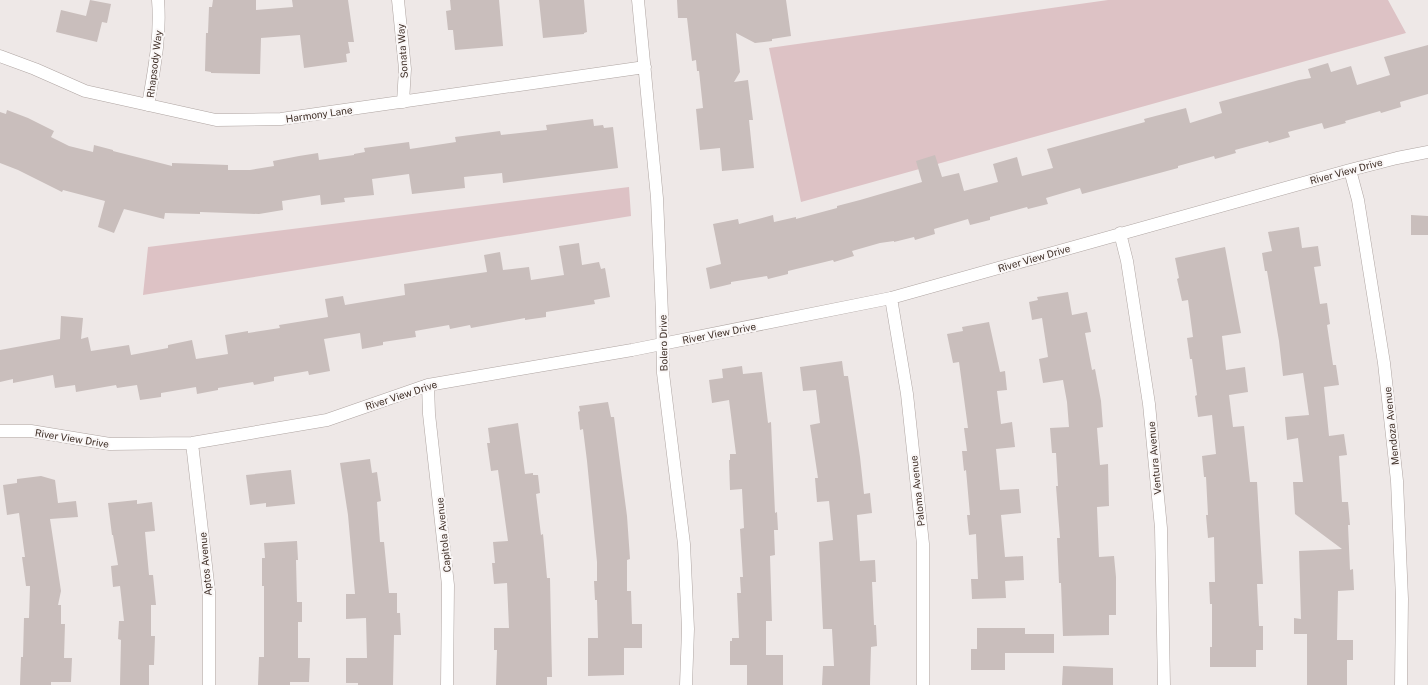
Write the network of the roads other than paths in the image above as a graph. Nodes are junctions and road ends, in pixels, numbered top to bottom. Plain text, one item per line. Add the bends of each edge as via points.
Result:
1 (158, 0) edge
2 (398, 0) edge
3 (638, 0) edge
4 (0, 56) edge
5 (645, 67) junction
6 (403, 102) junction
7 (148, 105) junction
8 (1428, 152) edge
9 (1350, 170) junction
10 (1120, 233) junction
11 (891, 298) junction
12 (663, 344) junction
13 (428, 385) junction
14 (0, 431) edge
15 (192, 443) junction
16 (209, 685) edge
17 (447, 685) edge
18 (686, 685) edge
19 (923, 685) edge
20 (1164, 685) edge
21 (1401, 685) edge

1 - 7 street, Rhapsody Way via 160,18
2 - 6 street, Sonata Way via 405,69
3 - 5 street, Bolero Drive
4 - 7 street, Harmony Lane via 36,68 85,91
5 - 6 street, Harmony Lane
5 - 12 street, Bolero Drive via 657,198
6 - 7 street, Harmony Lane via 281,119 216,120
8 - 9 street, River View Drive
9 - 10 street, River View Drive
9 - 21 street, Mendoza Avenue via 1358,200 1384,362 1397,481 1402,599
10 - 11 street, River View Drive
10 - 20 street, Ventura Avenue via 1127,261 1149,404 1161,528
11 - 12 street, River View Drive
11 - 19 street, Paloma Avenue via 907,394 923,544
12 - 13 street, River View Drive
12 - 18 street, Bolero Drive via 663,373 684,544 688,629
13 - 15 street, River View Drive via 327,420
13 - 17 street, Capitola Avenue via 448,586
14 - 15 street, River View Drive via 31,431 110,444
15 - 16 street, Aptos Avenue via 209,592

